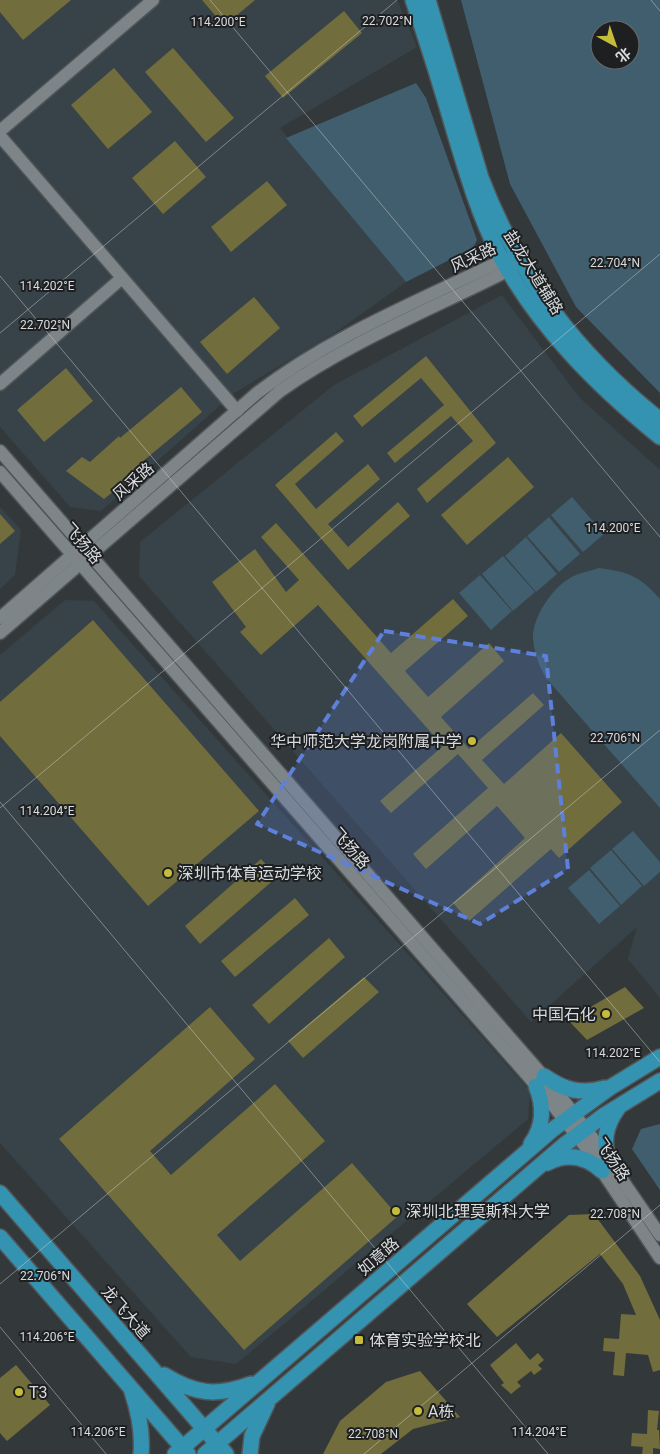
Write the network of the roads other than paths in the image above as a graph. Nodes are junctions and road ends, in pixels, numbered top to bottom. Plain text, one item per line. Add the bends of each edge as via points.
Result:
1 (153, 0) edge
2 (413, 0) edge
3 (428, 0) edge
4 (0, 131) edge
5 (0, 136) edge
6 (510, 262) junction
7 (122, 278) junction
8 (0, 384) edge
9 (237, 411) junction
10 (660, 420) edge
11 (660, 437) edge
12 (0, 451) edge
13 (0, 472) edge
14 (87, 551) junction
15 (76, 560) junction
16 (0, 618) edge
17 (0, 633) edge
18 (660, 1057) edge
19 (540, 1081) junction
20 (660, 1081) edge
21 (611, 1087) junction
22 (621, 1105) junction
23 (569, 1117) junction
24 (581, 1132) junction
25 (523, 1155) junction
26 (606, 1167) junction
27 (537, 1169) junction
28 (0, 1193) edge
29 (660, 1235) edge
30 (0, 1237) edge
31 (660, 1258) edge
32 (149, 1365) junction
33 (259, 1381) junction
34 (130, 1386) junction
35 (271, 1397) junction
36 (204, 1428) junction
37 (221, 1449) edge
38 (182, 1452) edge
39 (141, 1454) edge
40 (204, 1454) edge
41 (250, 1454) edge

1 - 4 street
2 - 6 main road, 盐龙大道辅路 via 485,224
3 - 6 main road, 盐龙大道辅路 via 481,178 501,227
5 - 7 street
6 - 9 street, 风采路 via 320,349 274,380
6 - 10 main road, 盐龙大道辅路 via 586,352
6 - 11 main road, 盐龙大道辅路 via 527,299 562,345
6 - 14 street, 风采路 via 349,347 294,381
7 - 8 street
7 - 9 street
9 - 14 street, 风采路
12 - 14 street, 飞扬路
13 - 15 street, 飞扬路
14 - 15 street, 风采路
14 - 19 street, 飞扬路
15 - 16 street, 风采路
15 - 17 street, 风采路
15 - 19 street, 飞扬路
18 - 21 main road, 如意路
19 - 21 main road via 585,1092
19 - 23 street, 飞扬路
19 - 25 main road via 542,1118 534,1140
20 - 22 main road
21 - 23 main road, 如意路
22 - 24 main road
22 - 26 main road via 606,1134
23 - 24 street, 飞扬路
23 - 25 main road, 如意路
24 - 26 street, 飞扬路
24 - 27 main road
25 - 33 main road, 如意路
26 - 27 main road via 576,1157 557,1159
26 - 29 street, 飞扬路
26 - 31 street, 飞扬路
27 - 35 main road
28 - 32 main road, 龙飞大道
30 - 34 main road
32 - 33 main road via 182,1386 202,1392 233,1390
32 - 36 main road, 龙飞大道
33 - 36 main road, 如意路
34 - 38 main road
34 - 39 main road via 139,1414
35 - 37 main road
35 - 41 main road via 252,1436
36 - 37 main road, 龙飞大道
36 - 38 main road, 如意路
37 - 40 main road

